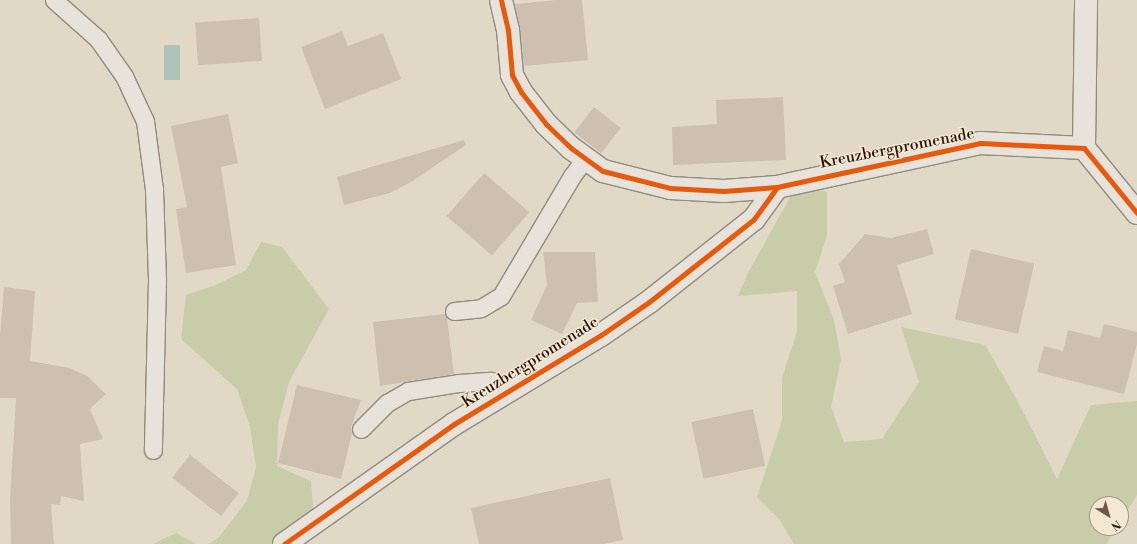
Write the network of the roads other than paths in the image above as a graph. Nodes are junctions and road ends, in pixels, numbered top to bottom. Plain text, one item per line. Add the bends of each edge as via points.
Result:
1 (54, 0) edge
2 (501, 0) edge
3 (1086, 0) edge
4 (1084, 148) junction
5 (585, 159) junction
6 (776, 187) junction
7 (1137, 213) edge
8 (454, 311) dead end
9 (507, 392) junction
10 (361, 430) dead end
11 (153, 450) dead end
12 (284, 544) edge

1 - 11 lane via 98,39 124,76 145,121 154,189 157,281
2 - 5 street, Kreuzbergpromenade via 508,30 512,75 546,124
3 - 4 street
4 - 6 street, Kreuzbergpromenade via 980,144
4 - 7 street
5 - 6 street, Kreuzbergpromenade via 603,171 670,188 724,191
5 - 8 lane via 564,188 501,296 481,308
6 - 9 street, Kreuzbergpromenade via 754,219 677,281 601,335
9 - 10 lane via 500,384 491,381 408,391 387,403
9 - 12 street, Kreuzbergpromenade via 454,424

